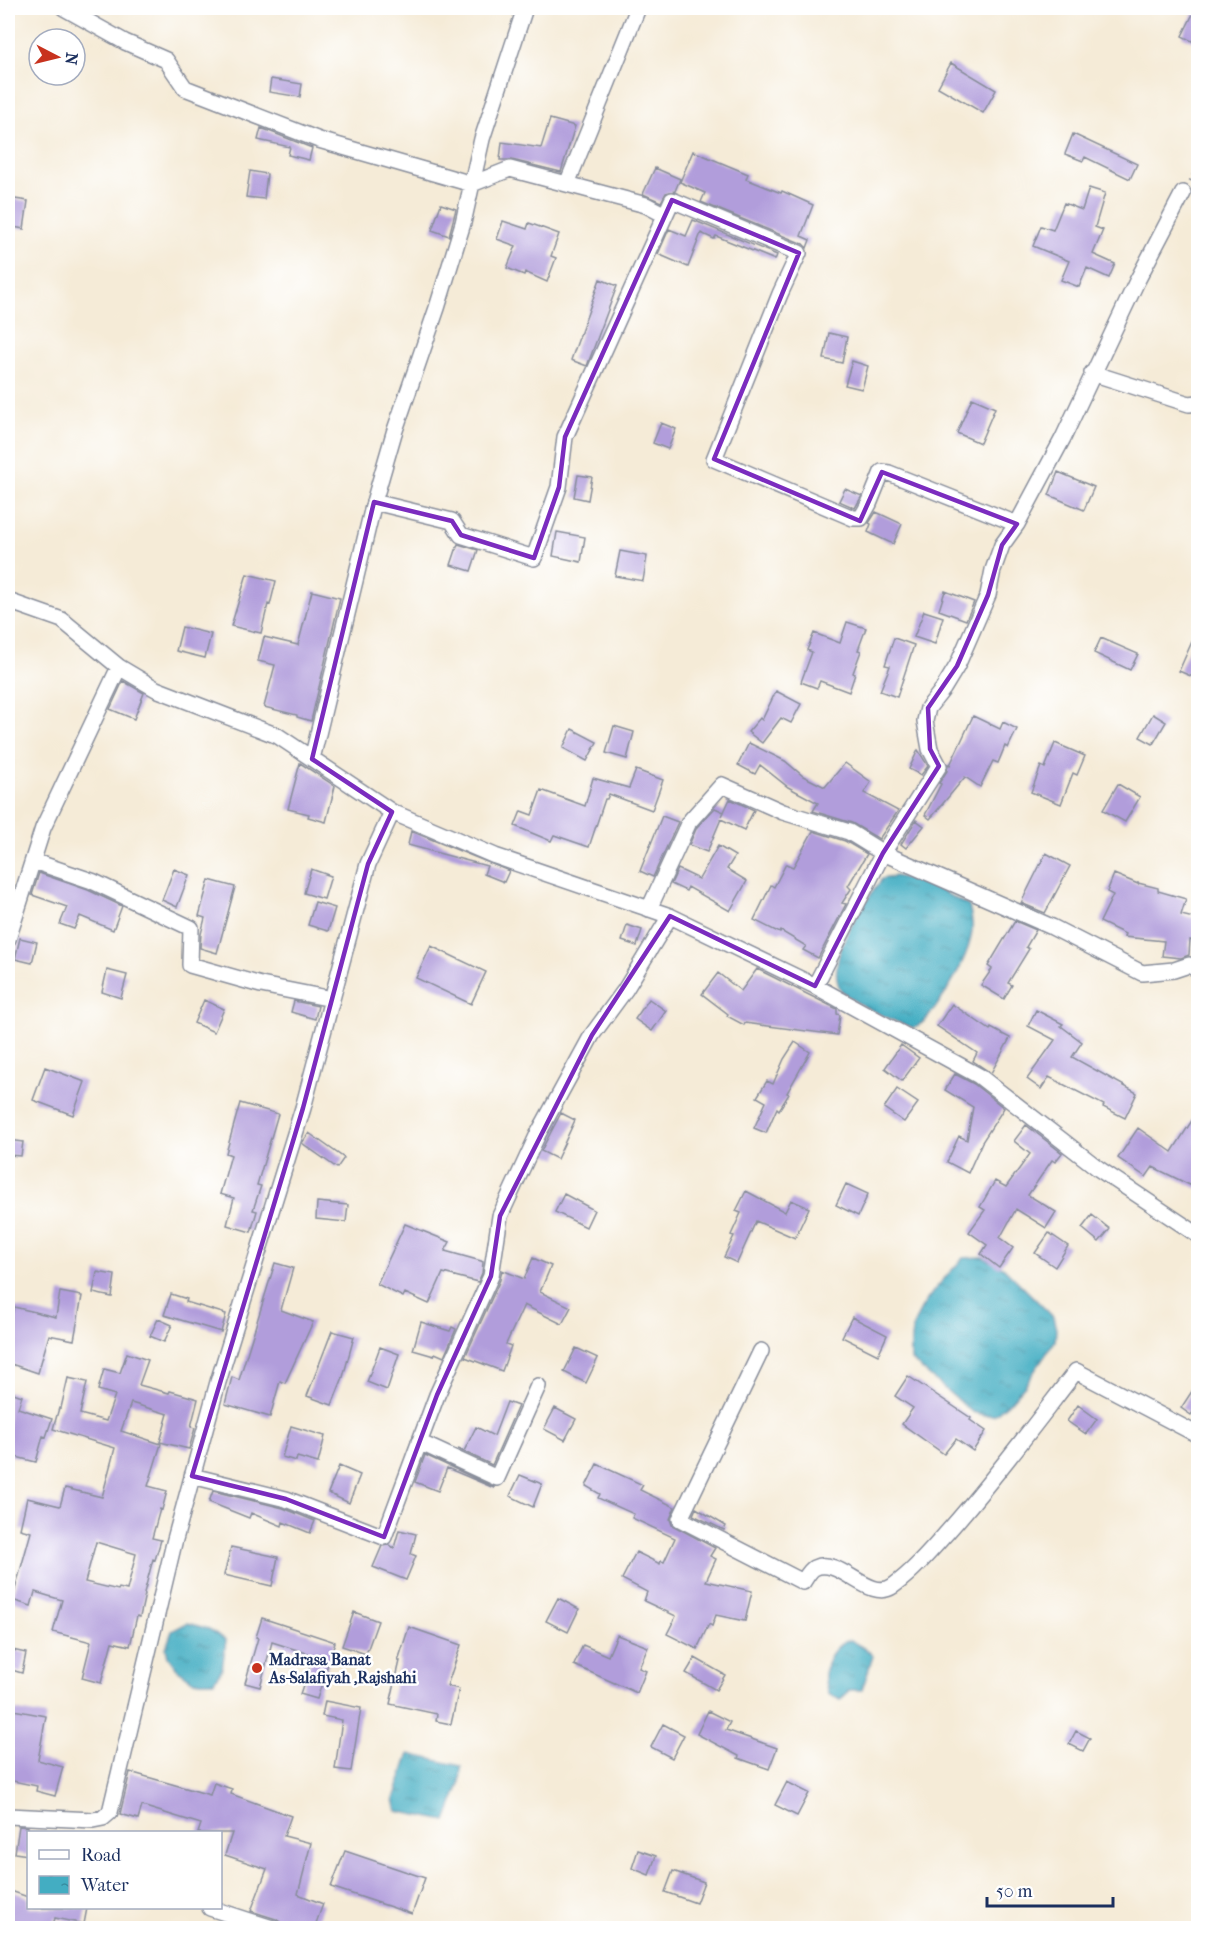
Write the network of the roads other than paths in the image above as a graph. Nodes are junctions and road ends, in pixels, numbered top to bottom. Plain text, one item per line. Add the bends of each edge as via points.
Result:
1 (64, 8) edge
2 (525, 8) edge
3 (638, 8) edge
4 (472, 184) junction
5 (567, 184) junction
6 (1183, 193) dead end
7 (665, 215) junction
8 (1092, 373) junction
9 (1198, 403) edge
10 (374, 502) junction
11 (1017, 524) junction
12 (8, 601) edge
13 (118, 667) junction
14 (312, 759) junction
15 (392, 812) junction
16 (883, 853) junction
17 (33, 861) junction
18 (14, 897) edge
19 (649, 909) junction
20 (670, 916) junction
21 (8, 939) edge
22 (1198, 970) edge
23 (815, 986) junction
24 (332, 999) junction
25 (1198, 1235) edge
26 (761, 1350) dead end
27 (538, 1386) dead end
28 (1198, 1435) edge
29 (419, 1442) junction
30 (192, 1476) junction
31 (8, 1816) edge
32 (102, 1825) edge
33 (213, 1909) edge
34 (272, 1929) edge

1 - 4 street via 166,60 185,88 319,140
2 - 4 street via 482,139
3 - 5 street
4 - 5 street via 510,169
4 - 10 street via 437,308
5 - 7 street via 646,205
6 - 8 street
7 - 10 street via 565,437 559,487 534,558 461,535 452,521
7 - 11 street via 672,200 798,253 714,459 853,518 861,518 882,472
8 - 9 street via 1190,404
8 - 11 street
10 - 14 street
11 - 16 street via 1002,545 987,595 957,666 928,708 925,721 930,749 939,766
12 - 13 street via 62,620
13 - 14 street via 156,689 278,736
13 - 17 street via 43,828
14 - 15 street
15 - 19 street via 495,856
15 - 24 street via 368,864
16 - 19 street via 849,832 783,812 722,785 689,822
16 - 22 street via 1052,927 1142,973 1189,965
16 - 23 street
17 - 18 street
17 - 24 street via 92,881 191,928 190,965
18 - 21 street
19 - 20 street
20 - 23 street
20 - 29 street via 592,1035 500,1215 491,1276
23 - 25 street via 979,1076 1099,1169
24 - 30 street
26 - 28 street via 680,1520 802,1582 812,1569 824,1565 875,1590 891,1587 930,1551 982,1492 1076,1371
27 - 29 street via 497,1478
29 - 30 street via 384,1537 286,1499
30 - 32 street via 110,1812
31 - 32 street via 93,1820
33 - 34 street

